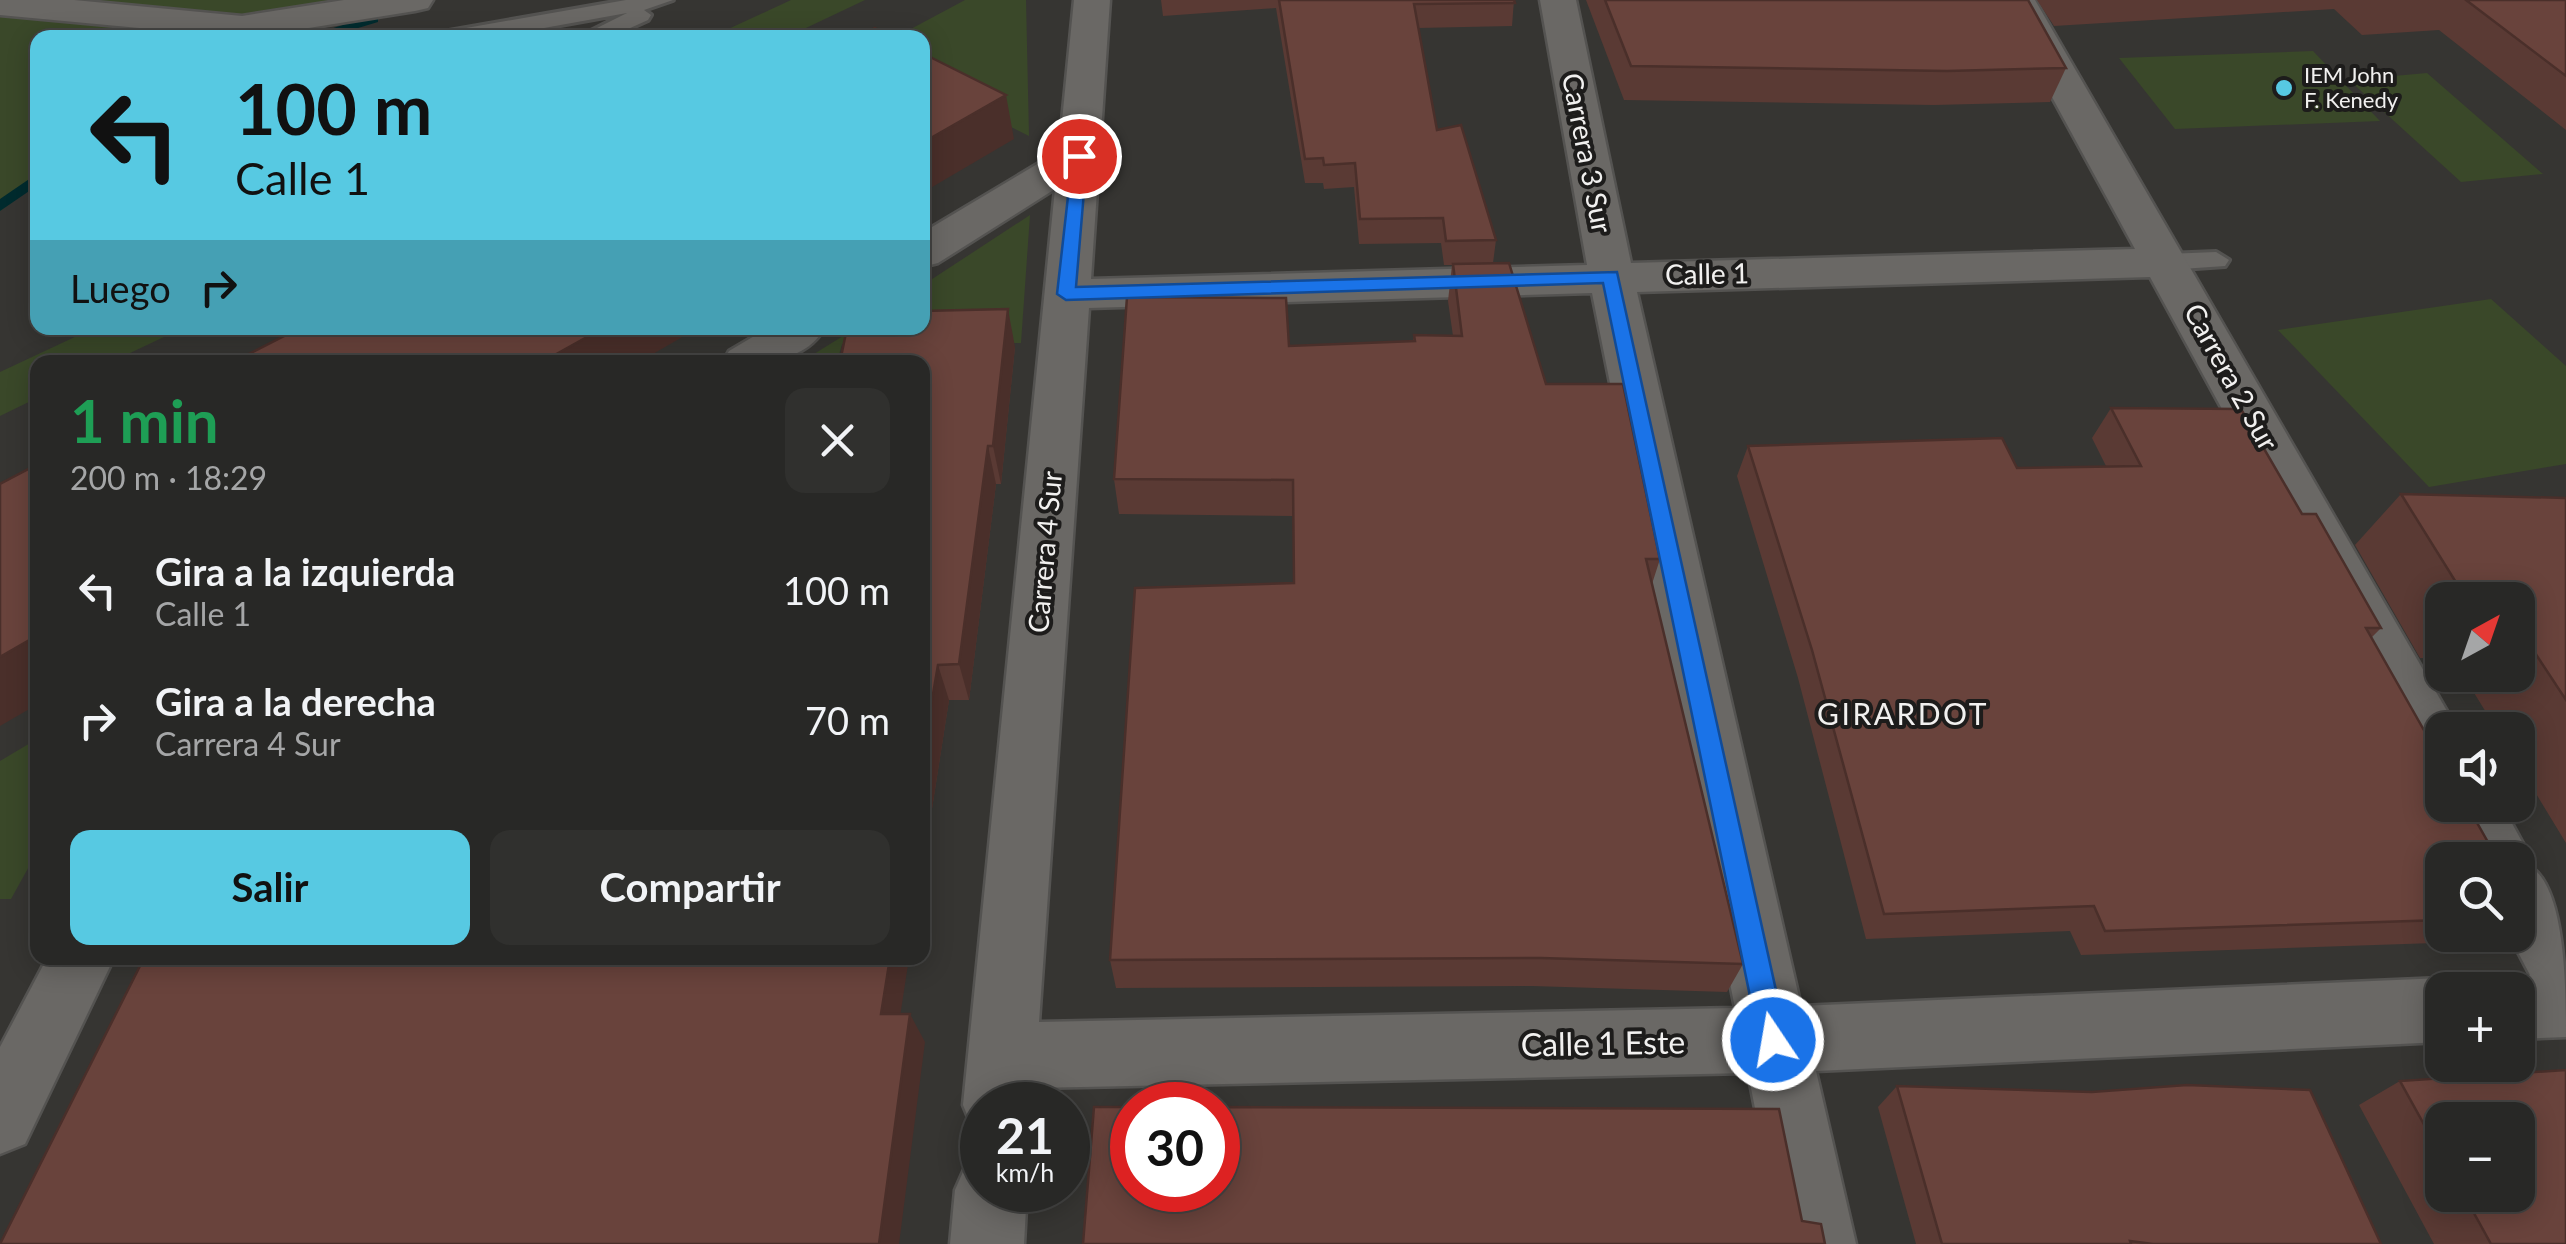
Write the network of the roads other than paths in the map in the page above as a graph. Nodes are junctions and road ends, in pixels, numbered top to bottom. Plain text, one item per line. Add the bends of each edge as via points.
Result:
1 (415, 0) edge
2 (662, 0) edge
3 (676, 0) edge
4 (1092, 0) edge
5 (1558, 0) edge
6 (2017, 0) edge
7 (0, 4) edge
8 (493, 30) edge
9 (607, 30) edge
10 (1079, 156) junction
11 (930, 248) edge
12 (2216, 260) dead end
13 (2167, 262) junction
14 (1611, 276) junction
15 (1066, 294) junction
16 (790, 335) edge
17 (758, 355) edge
18 (2425, 725) edge
19 (2535, 921) edge
20 (77, 965) edge
21 (2566, 977) edge
22 (2566, 1005) edge
23 (2535, 1006) edge
24 (2425, 1011) edge
25 (1773, 1040) junction
26 (1000, 1080) edge
27 (0, 1119) edge
28 (989, 1212) edge
29 (986, 1244) edge
30 (1819, 1244) edge

1 - 7 street via 242,27
2 - 8 lane
3 - 9 lane
4 - 10 street, Carrera 4 Sur
5 - 14 street, Carrera 3 Sur
6 - 13 street, Carrera 2 Sur
10 - 11 street
10 - 15 street, Carrera 4 Sur
12 - 13 lane
13 - 14 street, Calle 1
13 - 18 street, Carrera 2 Sur
14 - 15 street, Calle 1
14 - 25 street, Carrera 3 Sur
15 - 26 street, Carrera 4 Sur
16 - 17 street
19 - 21 street
20 - 27 street
22 - 23 street
24 - 25 street, Calle 1 Este
25 - 26 street, Calle 1 Este
25 - 30 street, Carrera 3 Sur
28 - 29 street

